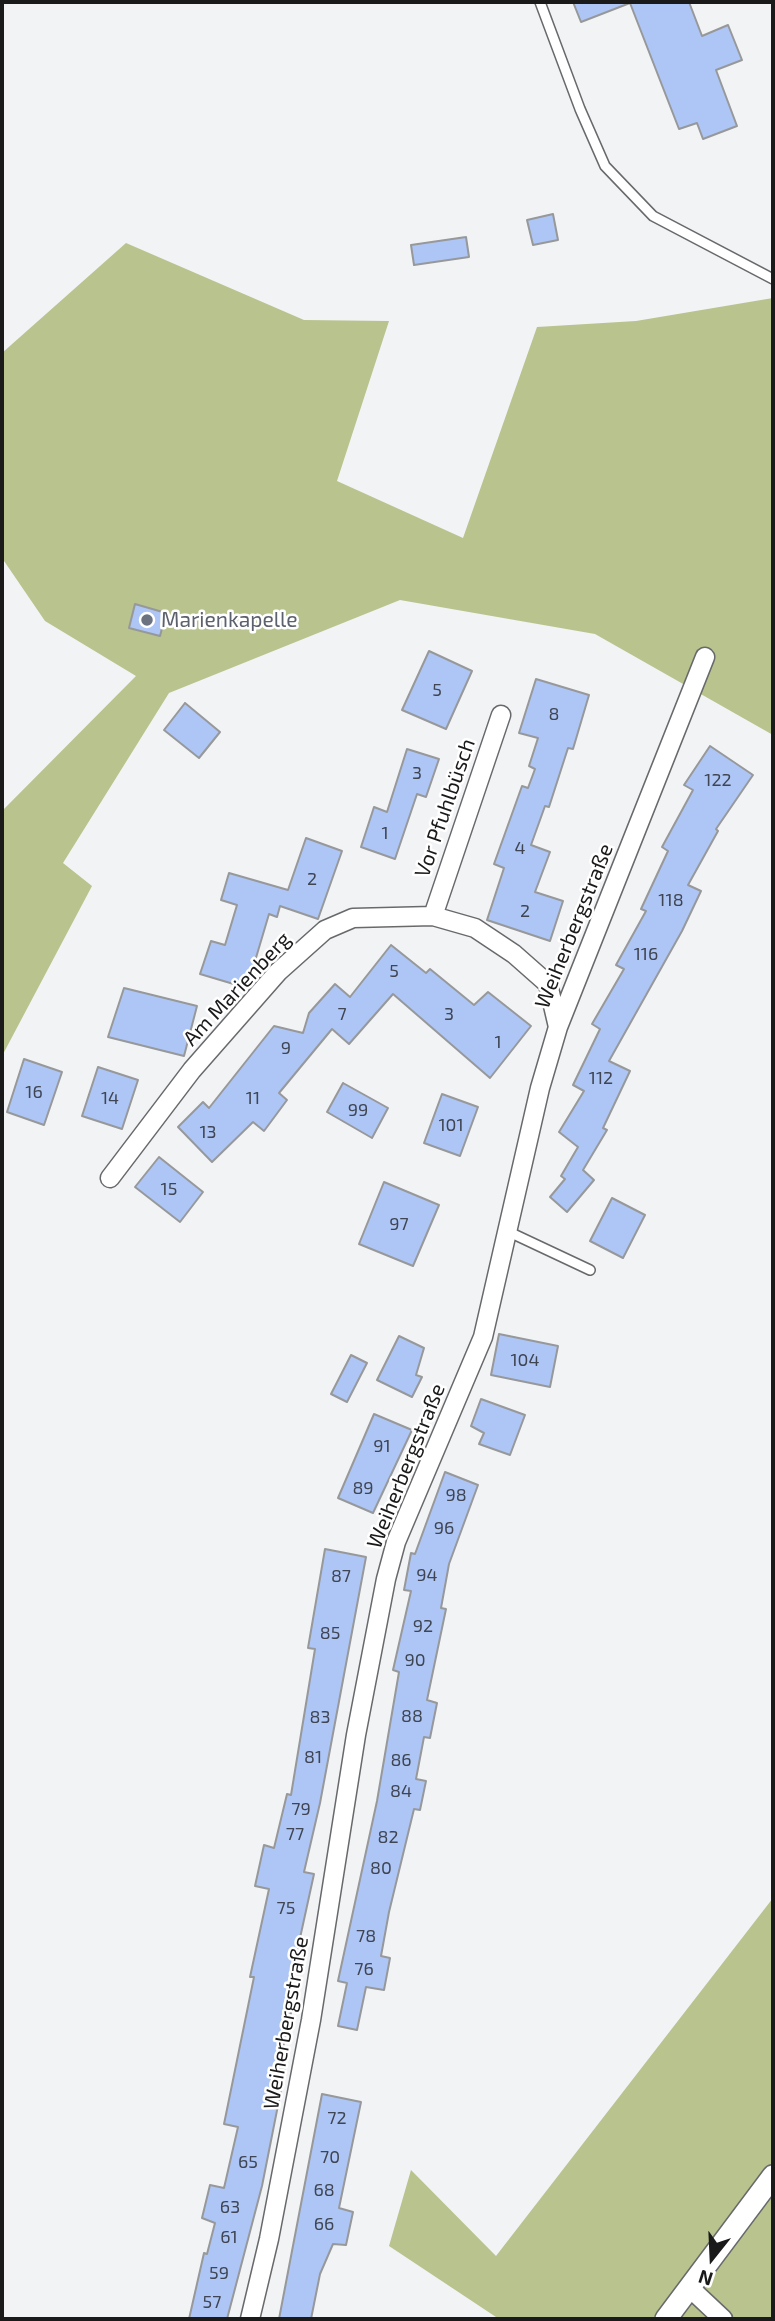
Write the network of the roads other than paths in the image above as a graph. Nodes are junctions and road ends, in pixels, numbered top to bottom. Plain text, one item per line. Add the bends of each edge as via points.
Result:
1 (540, 2) edge
2 (773, 279) edge
3 (705, 657) dead end
4 (501, 715) dead end
5 (433, 916) junction
6 (558, 1027) junction
7 (110, 1178) dead end
8 (507, 1231) junction
9 (590, 1270) dead end
10 (773, 2176) edge
11 (690, 2288) junction
12 (250, 2319) edge
13 (666, 2319) edge
14 (723, 2319) edge

1 - 2 lane via 605,166 653,216
3 - 6 street, Weiherbergstraße
4 - 5 street, Vor Pfuhlbüsch
5 - 6 street, Am Marienberg via 475,928 548,984
5 - 7 street, Am Marienberg via 353,918 326,930 278,972 226,1031
6 - 8 street, Weiherbergstraße
8 - 9 lane
8 - 12 street, Weiherbergstraße via 483,1337 396,1542 386,1579 356,1735 312,2020
10 - 11 street
11 - 13 street
11 - 14 street

